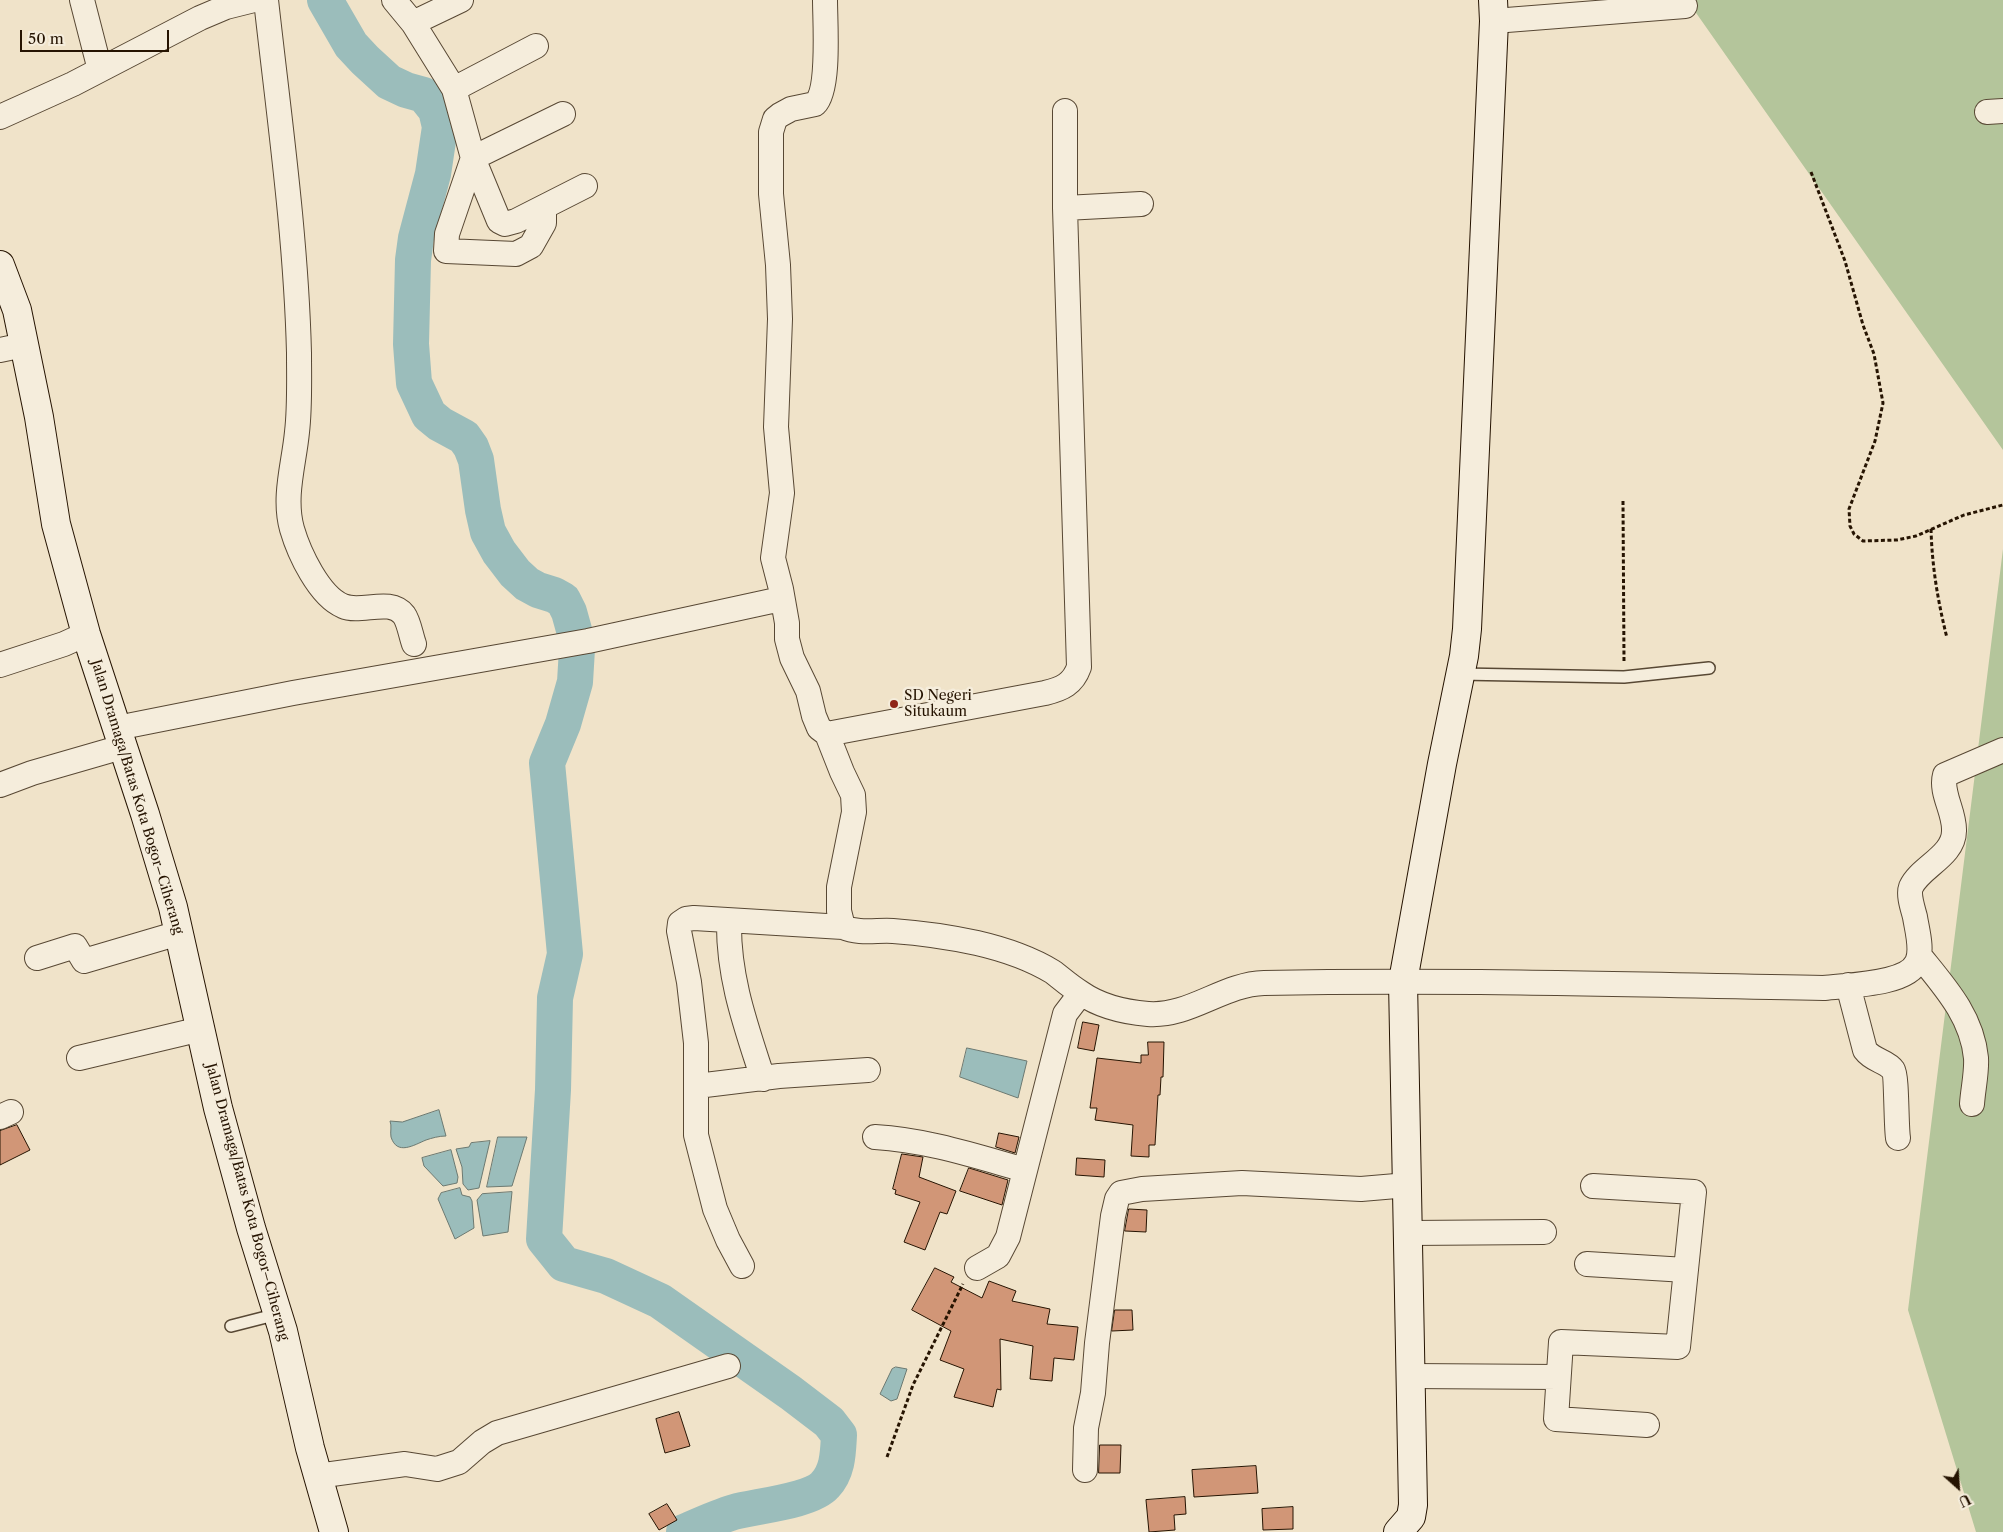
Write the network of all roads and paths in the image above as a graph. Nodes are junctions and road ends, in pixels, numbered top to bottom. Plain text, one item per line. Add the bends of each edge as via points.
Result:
1 (82, 0) edge
2 (254, 0) edge
3 (266, 0) edge
4 (394, 0) edge
5 (461, 0) edge
6 (825, 0) edge
7 (225, 4) edge
8 (1686, 6) dead end
9 (1494, 10) edge
10 (413, 23) junction
11 (536, 46) dead end
12 (100, 70) junction
13 (454, 89) junction
14 (1065, 111) dead end
15 (564, 114) dead end
16 (0, 117) edge
17 (473, 158) junction
18 (1811, 172) dead end
19 (585, 186) dead end
20 (1141, 204) dead end
21 (544, 206) junction
22 (1065, 208) junction
23 (505, 224) junction
24 (516, 254) junction
25 (0, 264) edge
26 (12, 348) edge
27 (1623, 501) dead end
28 (2003, 505) edge
29 (1931, 529) junction
30 (782, 598) junction
31 (86, 634) junction
32 (1947, 638) dead end
33 (414, 644) dead end
34 (0, 665) edge
35 (1709, 668) dead end
36 (1460, 674) junction
37 (1624, 677) junction
38 (828, 734) junction
39 (120, 738) junction
40 (2003, 750) edge
41 (0, 785) edge
42 (729, 921) junction
43 (843, 927) junction
44 (179, 933) junction
45 (1919, 955) junction
46 (37, 958) dead end
47 (1403, 981) junction
48 (1848, 985) junction
49 (1081, 993) junction
50 (201, 1029) junction
51 (79, 1058) dead end
52 (868, 1070) dead end
53 (763, 1079) junction
54 (697, 1086) junction
55 (1972, 1104) dead end
56 (875, 1137) dead end
57 (1898, 1138) dead end
58 (1025, 1170) junction
59 (1408, 1185) junction
60 (1593, 1186) dead end
61 (1544, 1232) dead end
62 (1410, 1233) junction
63 (1587, 1264) dead end
64 (742, 1266) dead end
65 (977, 1268) joint
66 (1686, 1270) junction
67 (278, 1314) junction
68 (231, 1326) dead end
69 (728, 1366) dead end
70 (1411, 1376) junction
71 (1558, 1377) junction
72 (1647, 1425) dead end
73 (886, 1457) dead end
74 (1086, 1470) dead end
75 (317, 1476) junction
76 (334, 1532) edge
77 (1398, 1532) edge

1 - 12 street
2 - 7 street
3 - 33 street via 289,205 298,353 297,431 288,501 292,528 307,566 323,591 343,606 362,609 390,606 404,615
4 - 10 street
5 - 10 street
6 - 30 street via 821,95 815,104 780,115 775,119 771,132 780,319 776,427 782,493 773,558
7 - 12 street
8 - 9 street
9 - 36 street via 1467,629
10 - 13 street
11 - 13 street
12 - 16 street
13 - 17 street
14 - 22 street
15 - 17 street
17 - 23 street via 497,218
17 - 24 street via 447,234 446,250
18 - 29 path via 1845,261 1874,354 1883,404 1875,441 1849,509 1850,526 1863,541 1897,540
19 - 21 street
20 - 22 street
21 - 23 street
21 - 24 street via 544,223 531,246
22 - 38 street via 1079,666 1076,677 1059,690 1045,694
23 - 24 street
25 - 26 street, Jalan Dramaga/Batas Kota Bogor–Ciherang via 17,310
26 - 31 street, Jalan Dramaga/Batas Kota Bogor–Ciherang via 39,417 56,524
27 - 37 path
28 - 29 path via 1964,515
29 - 32 path via 1938,600
30 - 38 street via 792,658 808,691 819,728
30 - 39 street via 588,641 293,693
31 - 34 street
31 - 39 street, Jalan Dramaga/Batas Kota Bogor–Ciherang
35 - 37 lane
36 - 37 lane
36 - 47 street
38 - 43 street via 855,803 839,887 838,911
39 - 41 street
39 - 44 street, Jalan Dramaga/Batas Kota Bogor–Ciherang
40 - 45 street via 1945,775 1943,782 1954,831 1952,841 1915,880 1910,890
42 - 43 street
42 - 53 street via 729,945 738,1002
42 - 54 street via 694,918 680,923 694,1019
43 - 49 street via 857,931 925,934 999,949 1045,968
44 - 46 street via 84,961 75,946
44 - 50 street, Jalan Dramaga/Batas Kota Bogor–Ciherang
45 - 48 street via 1917,964 1901,977
45 - 55 street via 1968,1023 1976,1058
47 - 48 street via 1824,988
47 - 49 street via 1259,984 1222,994 1185,1010 1150,1014 1105,1006
47 - 59 street
48 - 57 street via 1865,1050 1870,1057 1893,1070 1896,1078
49 - 58 street via 1065,1014
50 - 51 street
50 - 67 street, Jalan Dramaga/Batas Kota Bogor–Ciherang via 218,1108
52 - 53 street
53 - 54 street
54 - 64 street via 695,1123 699,1148 715,1209
56 - 58 street via 945,1148
58 - 65 street via 1008,1237 998,1256
59 - 62 street
59 - 74 street via 1361,1189 1242,1183 1121,1193 1114,1216 1086,1428
60 - 66 street via 1694,1192
61 - 62 street
62 - 70 street
63 - 66 street
65 - 73 path via 967,1277 918,1374
66 - 71 street via 1678,1347 1561,1342
67 - 68 lane
67 - 75 street, Jalan Dramaga/Batas Kota Bogor–Ciherang
69 - 75 street via 497,1433 459,1462 437,1468 405,1464
70 - 71 street
70 - 77 street via 1413,1506 1411,1517
71 - 72 street via 1556,1419
75 - 76 street, Jalan Dramaga/Batas Kota Bogor–Ciherang

